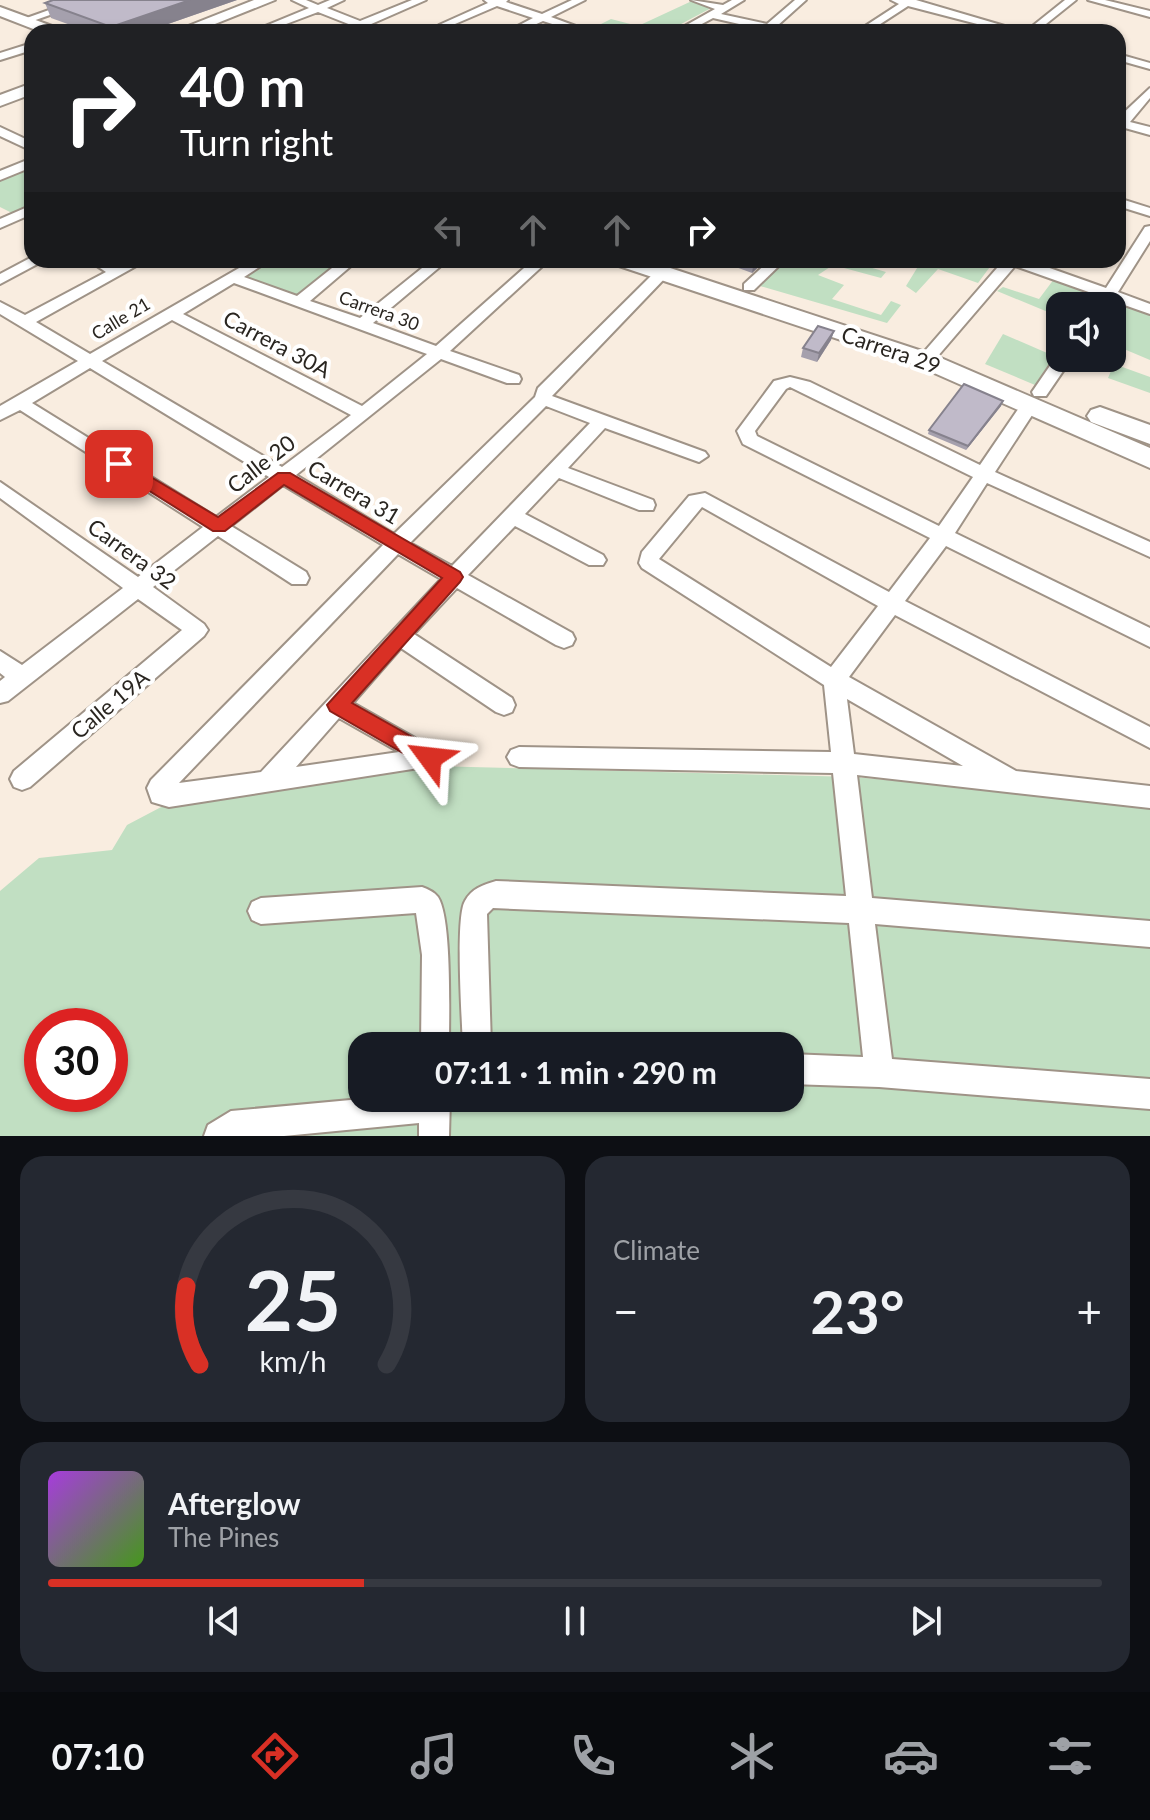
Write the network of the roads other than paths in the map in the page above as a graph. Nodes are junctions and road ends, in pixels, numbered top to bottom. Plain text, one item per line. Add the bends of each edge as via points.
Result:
1 (87, 0) edge
2 (250, 0) edge
3 (268, 0) edge
4 (297, 0) edge
5 (339, 0) edge
6 (421, 0) edge
7 (580, 0) edge
8 (696, 0) edge
9 (739, 0) edge
10 (801, 0) edge
11 (1071, 0) edge
12 (1093, 0) edge
13 (496, 1) edge
14 (905, 1) edge
15 (317, 8) junction
16 (723, 8) junction
17 (0, 11) edge
18 (1150, 14) edge
19 (712, 15) junction
20 (542, 18) junction
21 (0, 21) edge
22 (24, 24) edge
23 (35, 24) edge
24 (186, 24) edge
25 (203, 24) edge
26 (276, 24) edge
27 (357, 24) edge
28 (361, 24) edge
29 (446, 24) edge
30 (529, 24) edge
31 (561, 24) edge
32 (695, 24) edge
33 (745, 24) edge
34 (774, 24) edge
35 (872, 24) edge
36 (990, 24) edge
37 (1040, 24) edge
38 (24, 26) edge
39 (24, 49) edge
40 (0, 57) edge
41 (1126, 59) edge
42 (1150, 66) edge
43 (24, 89) edge
44 (24, 90) edge
45 (1150, 91) edge
46 (0, 94) edge
47 (0, 101) edge
48 (1126, 118) edge
49 (1126, 126) edge
50 (0, 131) edge
51 (1150, 131) edge
52 (24, 143) edge
53 (24, 166) edge
54 (0, 176) edge
55 (1126, 204) edge
56 (24, 212) edge
57 (1150, 212) edge
58 (4, 218) edge
59 (1150, 230) edge
60 (24, 267) edge
61 (110, 268) edge
62 (125, 268) edge
63 (250, 268) edge
64 (341, 268) edge
65 (431, 268) edge
66 (533, 268) edge
67 (658, 268) edge
68 (666, 268) edge
69 (668, 268) edge
70 (769, 268) edge
71 (1006, 268) edge
72 (1032, 268) edge
73 (117, 272) junction
74 (233, 278) junction
75 (0, 280) edge
76 (749, 287) junction
77 (1087, 292) edge
78 (1111, 292) edge
79 (298, 303) junction
80 (1126, 304) edge
81 (0, 307) edge
82 (1150, 309) edge
83 (170, 313) junction
84 (25, 321) junction
85 (360, 326) junction
86 (438, 353) junction
87 (930, 354) junction
88 (90, 360) junction
89 (1054, 372) edge
90 (513, 379) dead end
91 (543, 399) junction
92 (1035, 399) junction
93 (19, 402) junction
94 (0, 414) edge
95 (363, 414) junction
96 (602, 421) junction
97 (1149, 433) edge
98 (699, 456) dead end
99 (1150, 459) edge
100 (555, 470) junction
101 (985, 475) junction
102 (284, 477) junction
103 (0, 489) edge
104 (646, 505) dead end
105 (512, 516) junction
106 (219, 526) junction
107 (942, 537) junction
108 (396, 544) junction
109 (1150, 550) edge
110 (596, 560) dead end
111 (454, 577) junction
112 (299, 578) dead end
113 (138, 588) junction
114 (890, 603) junction
115 (197, 630) joint
116 (399, 636) junction
117 (1150, 638) edge
118 (564, 639) dead end
119 (0, 660) edge
120 (21, 677) junction
121 (834, 680) junction
122 (0, 694) edge
123 (337, 705) junction
124 (504, 705) dead end
125 (1150, 738) edge
126 (519, 757) dead end
127 (842, 763) junction
128 (22, 779) dead end
129 (268, 781) junction
130 (1013, 782) junction
131 (1150, 797) edge
132 (860, 910) junction
133 (261, 911) dead end
134 (1150, 934) edge
135 (435, 1032) edge
136 (477, 1032) edge
137 (804, 1069) edge
138 (879, 1072) junction
139 (1150, 1094) edge
140 (434, 1114) edge
141 (219, 1136) edge

1 - 23 street
2 - 24 main road
3 - 25 main road
4 - 15 street
5 - 15 street
6 - 28 street
7 - 20 street
8 - 16 street
9 - 16 street
10 - 34 street
11 - 37 street
12 - 18 street
13 - 20 street
13 - 29 street
14 - 35 street
14 - 36 street
15 - 26 street
15 - 27 street
16 - 19 street
17 - 22 main road
19 - 32 street
19 - 33 street
20 - 30 street
20 - 31 street
21 - 38 main road
39 - 40 street
41 - 42 street
43 - 46 main road
44 - 47 main road
45 - 48 street
49 - 51 street
50 - 52 street
53 - 54 street
55 - 57 street
56 - 58 street
59 - 78 street
60 - 75 street
61 - 73 street
62 - 73 street
63 - 74 street, Calle 21
64 - 79 street
65 - 85 street
66 - 86 street, Calle 20
67 - 91 street
68 - 87 main road, Carrera 29
69 - 76 main road, Carrera 29
70 - 76 street
71 - 87 street
72 - 77 street
73 - 84 street
74 - 79 street, Carrera 30
74 - 83 street, Calle 21
76 - 87 main road, Carrera 29
79 - 85 street, Carrera 30
80 - 82 street
81 - 84 street, Carrera 31
83 - 88 street, Calle 21
83 - 95 street, Carrera 30A
84 - 88 street, Carrera 31
85 - 86 street, Carrera 30
86 - 90 street, Carrera 30
86 - 95 street, Calle 20
87 - 92 main road, Carrera 29
88 - 93 street, Calle 21
88 - 102 street, Carrera 31
89 - 92 street
91 - 96 street
91 - 108 street
92 - 97 main road, Carrera 29
92 - 99 main road, Carrera 29
92 - 101 street
93 - 94 street, Calle 21
93 - 106 street
95 - 102 street, Calle 20
96 - 98 street
96 - 100 street
100 - 104 street
100 - 105 street
101 - 107 street
101 - 107 street via 790,382 780,385 746,431 749,440
101 - 109 street
102 - 106 street, Calle 20
102 - 108 street, Carrera 31
103 - 113 street, Carrera 32
105 - 110 street
105 - 111 street
106 - 112 street
106 - 113 street, Calle 20
107 - 114 street
107 - 117 street
108 - 111 street, Carrera 31
108 - 129 street via 159,788 169,796
111 - 116 street
111 - 118 street, Carrera 31
113 - 115 street, Carrera 32
113 - 120 street, Calle 20
114 - 121 street
114 - 121 street via 705,500 696,501 649,557 649,563
114 - 125 street
115 - 128 street, Calle 19A
116 - 123 street
116 - 124 street
119 - 120 street
120 - 122 street, Calle 20
121 - 127 street
121 - 130 street
123 - 129 street
123 - 129 street via 430,758
126 - 127 street
127 - 130 street
127 - 132 street
130 - 131 street
132 - 134 street
132 - 136 street via 485,897 474,910
132 - 138 street
133 - 135 street via 422,900 428,905 435,955
137 - 138 street
138 - 139 street
140 - 141 street via 231,1126

